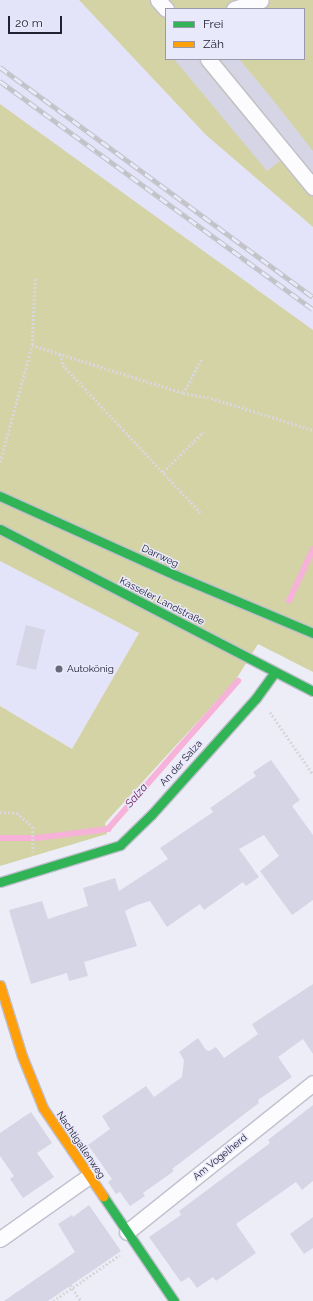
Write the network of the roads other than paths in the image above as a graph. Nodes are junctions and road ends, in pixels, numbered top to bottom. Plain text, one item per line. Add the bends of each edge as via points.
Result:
1 (158, 0) edge
2 (261, 0) edge
3 (165, 8) edge
4 (237, 8) edge
5 (209, 60) edge
6 (313, 187) edge
7 (0, 496) edge
8 (0, 529) edge
9 (313, 633) edge
10 (275, 672) junction
11 (313, 691) edge
12 (0, 882) edge
13 (0, 985) edge
14 (313, 1083) edge
15 (89, 1176) junction
16 (127, 1232) junction
17 (0, 1239) edge
18 (174, 1301) edge

1 - 3 street
2 - 4 street
5 - 6 street
7 - 9 street, Darrweg via 175,575
8 - 10 street, Kasseler Landstraße
10 - 11 street, Kasseler Landstraße
10 - 12 street, An der Salza via 256,698 151,815 120,845
13 - 15 street, Nachtigallenweg via 22,1056 43,1108
14 - 16 street, Am Vogelherd
15 - 16 street, Nachtigallenweg
15 - 17 street
16 - 18 street, Nachtigallenweg

